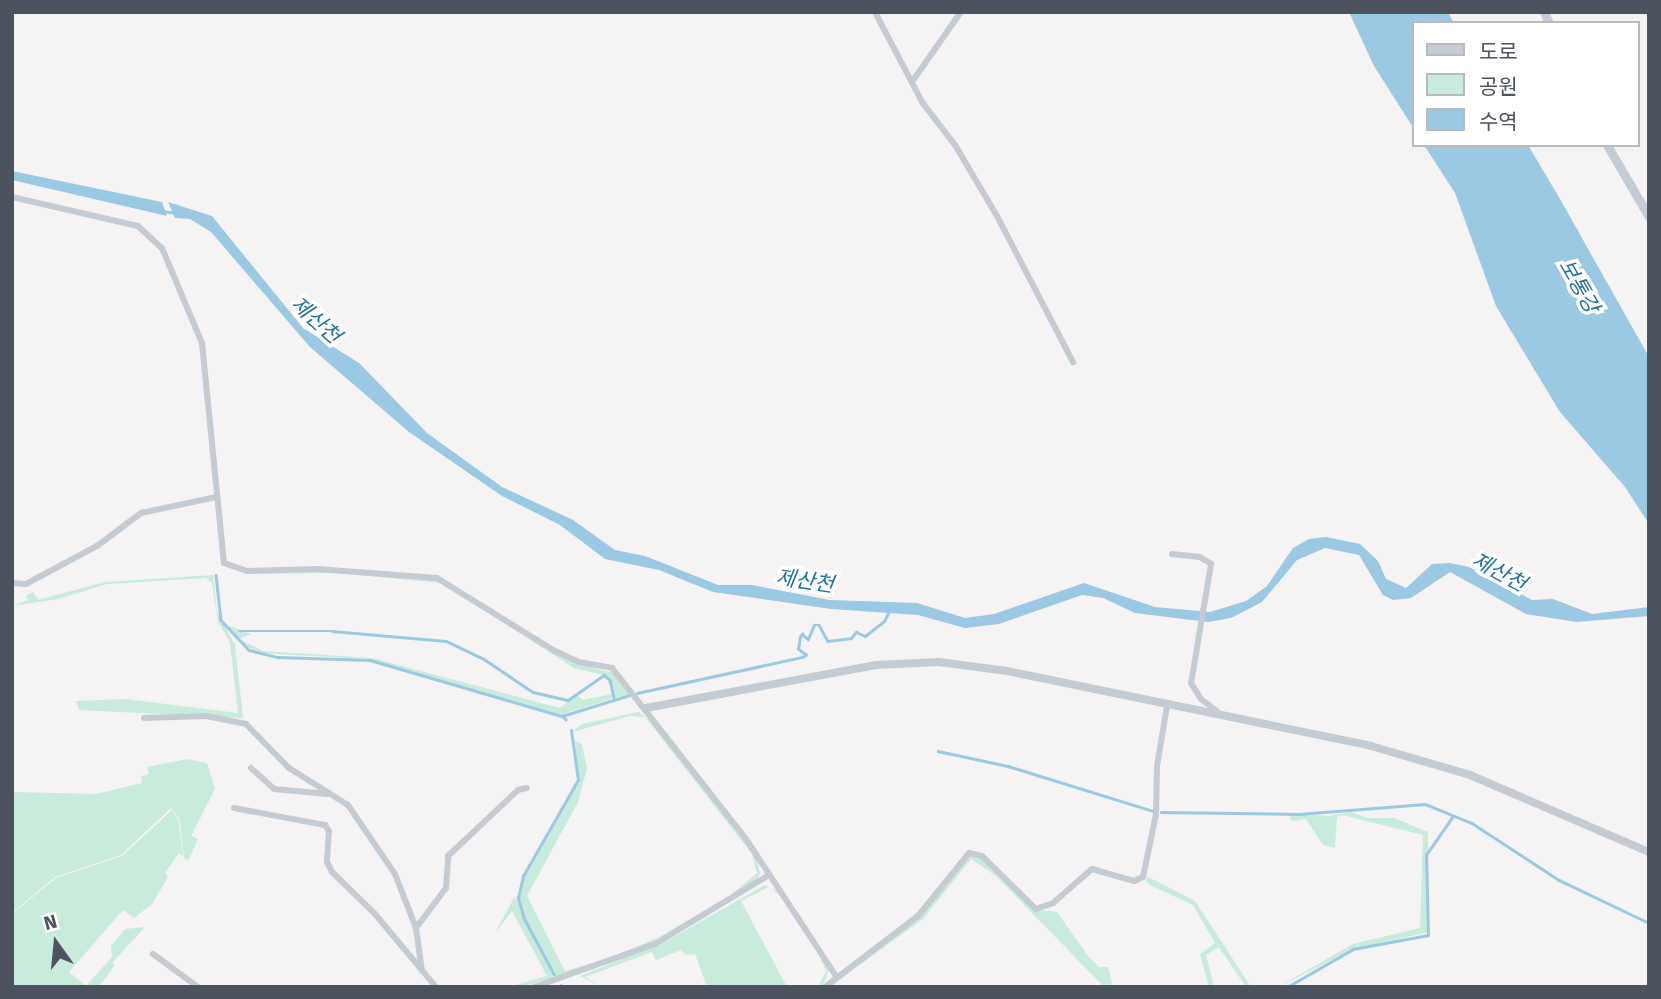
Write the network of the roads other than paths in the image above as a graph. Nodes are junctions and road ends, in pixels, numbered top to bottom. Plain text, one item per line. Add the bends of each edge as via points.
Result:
1 (961, 12) edge
2 (875, 13) edge
3 (914, 79) junction
4 (1608, 147) edge
5 (12, 197) edge
6 (1649, 217) edge
7 (1073, 362) dead end
8 (216, 497) junction
9 (1172, 554) dead end
10 (12, 583) edge
11 (1167, 706) junction
12 (646, 708) junction
13 (144, 718) dead end
14 (1229, 720) junction
15 (251, 768) dead end
16 (527, 788) dead end
17 (330, 794) junction
18 (234, 808) dead end
19 (1649, 852) edge
20 (769, 876) junction
21 (416, 928) junction
22 (153, 954) dead end
23 (422, 971) junction
24 (836, 976) junction
25 (198, 987) edge
26 (436, 987) edge
27 (534, 987) edge
28 (825, 987) edge

1 - 3 street
2 - 3 street
3 - 7 street via 922,102 955,145 997,216
4 - 6 main road
5 - 8 street via 138,226 157,239 202,343
8 - 10 street via 141,513 97,546 26,584
8 - 12 street via 221,553 229,567 437,578 553,650 579,662 612,668
9 - 14 street via 1200,557 1211,564 1191,683 1201,699
11 - 12 street via 939,662 876,665
11 - 14 street
11 - 24 street via 1157,766 1156,814 1143,877 1134,881 1092,869 1053,903 1036,909 982,856 969,853 960,858 927,907
12 - 20 street
13 - 17 street via 206,716 246,724 289,768
14 - 19 street via 1371,746 1470,775
15 - 17 street via 274,789
16 - 21 street via 518,790 448,856 446,888
17 - 21 street via 348,805 386,856
18 - 23 street via 324,825 330,831 327,862 332,872 375,914
20 - 24 street
20 - 27 street via 655,944
21 - 23 street
22 - 25 street
23 - 26 street
24 - 28 street

